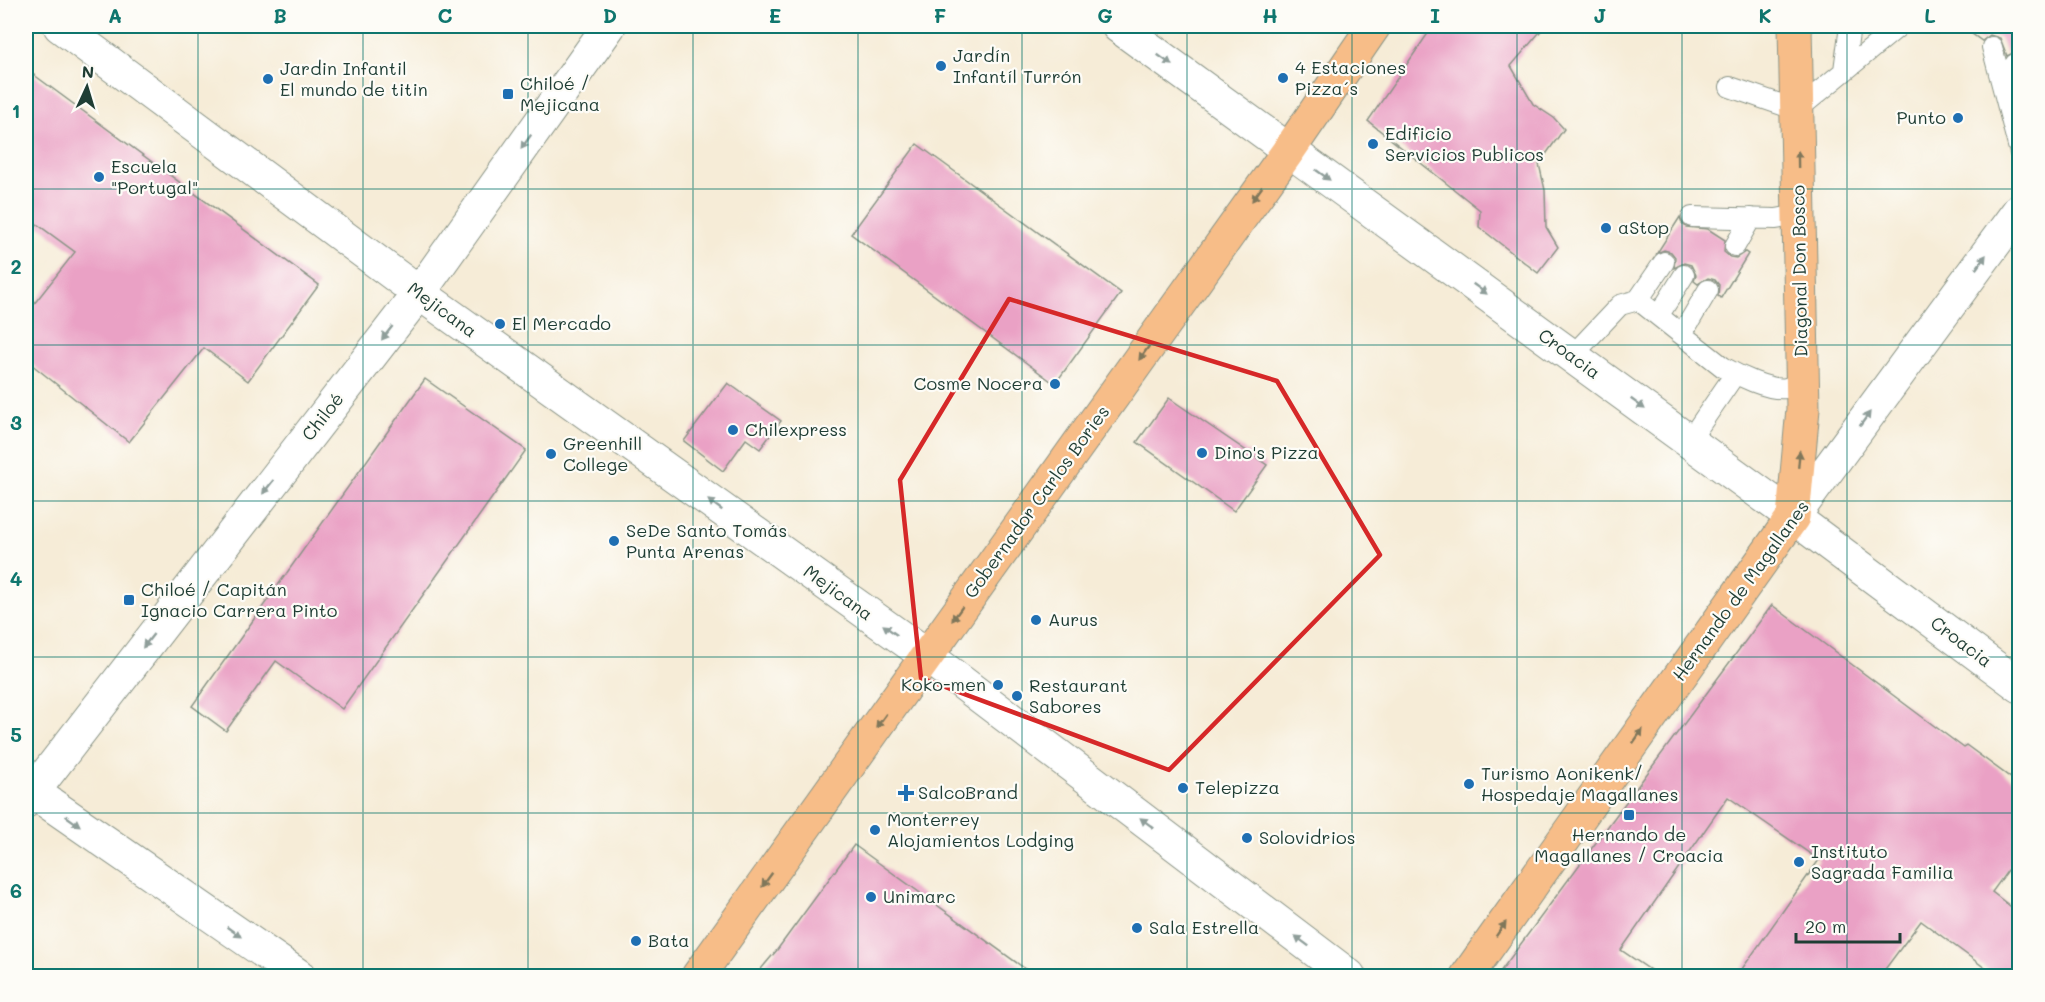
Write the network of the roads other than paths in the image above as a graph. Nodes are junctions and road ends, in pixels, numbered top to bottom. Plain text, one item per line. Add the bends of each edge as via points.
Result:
1 (60, 26) edge
2 (609, 26) edge
3 (1118, 26) edge
4 (1374, 26) edge
5 (1795, 26) edge
6 (1850, 26) edge
7 (1877, 26) edge
8 (1899, 26) edge
9 (1992, 47) dead end
10 (2015, 64) dead end
11 (1844, 70) junction
12 (1730, 87) dead end
13 (1797, 110) junction
14 (2016, 121) edge
15 (1289, 150) junction
16 (2019, 153) edge
17 (2019, 210) edge
18 (1799, 212) junction
19 (1692, 218) dead end
20 (1751, 218) junction
21 (1735, 246) dead end
22 (1664, 262) dead end
23 (1684, 275) dead end
24 (1708, 290) dead end
25 (418, 293) junction
26 (1638, 300) junction
27 (1659, 315) junction
28 (1682, 334) junction
29 (1572, 356) junction
30 (1735, 374) junction
31 (1803, 379) junction
32 (1689, 441) junction
33 (1793, 517) junction
34 (927, 656) junction
35 (2019, 686) edge
36 (27, 793) edge
37 (298, 976) edge
38 (698, 976) edge
39 (1349, 976) edge
40 (1467, 976) edge

1 - 25 street, Mejicana
2 -> 25 street, Chiloé
3 -> 15 street, Croacia
4 - 15 main road, Gobernador Carlos Bories
5 - 13 main road, Diagonal Don Bosco
6 - 11 lane
7 - 11 lane
8 - 11 lane
9 - 14 lane
10 - 14 lane
11 - 13 lane
12 - 13 lane
18 -> 13 main road, Diagonal Don Bosco
14 - 16 lane
15 -> 29 street, Croacia
15 -> 34 main road, Gobernador Carlos Bories
33 -> 17 street, Hernando de Magallanes
18 - 20 lane via 1776,219
18 - 31 main road, Diagonal Don Bosco
19 - 20 lane via 1716,224
20 - 21 lane
22 - 26 lane
23 - 27 lane
24 - 28 lane
34 -> 25 street, Mejicana
25 -> 36 street, Chiloé
26 - 27 lane
26 - 29 lane via 1620,305
27 - 28 lane
28 - 30 lane
29 -> 32 street, Croacia
30 - 31 lane via 1775,388 1788,388
30 - 32 lane
33 -> 31 main road, Diagonal Don Bosco
32 - 33 street, Croacia
33 - 35 street, Croacia
40 -> 33 main road, Hernando de Magallanes
34 -> 38 main road, Gobernador Carlos Bories
39 -> 34 street, Mejicana
36 -> 37 street

